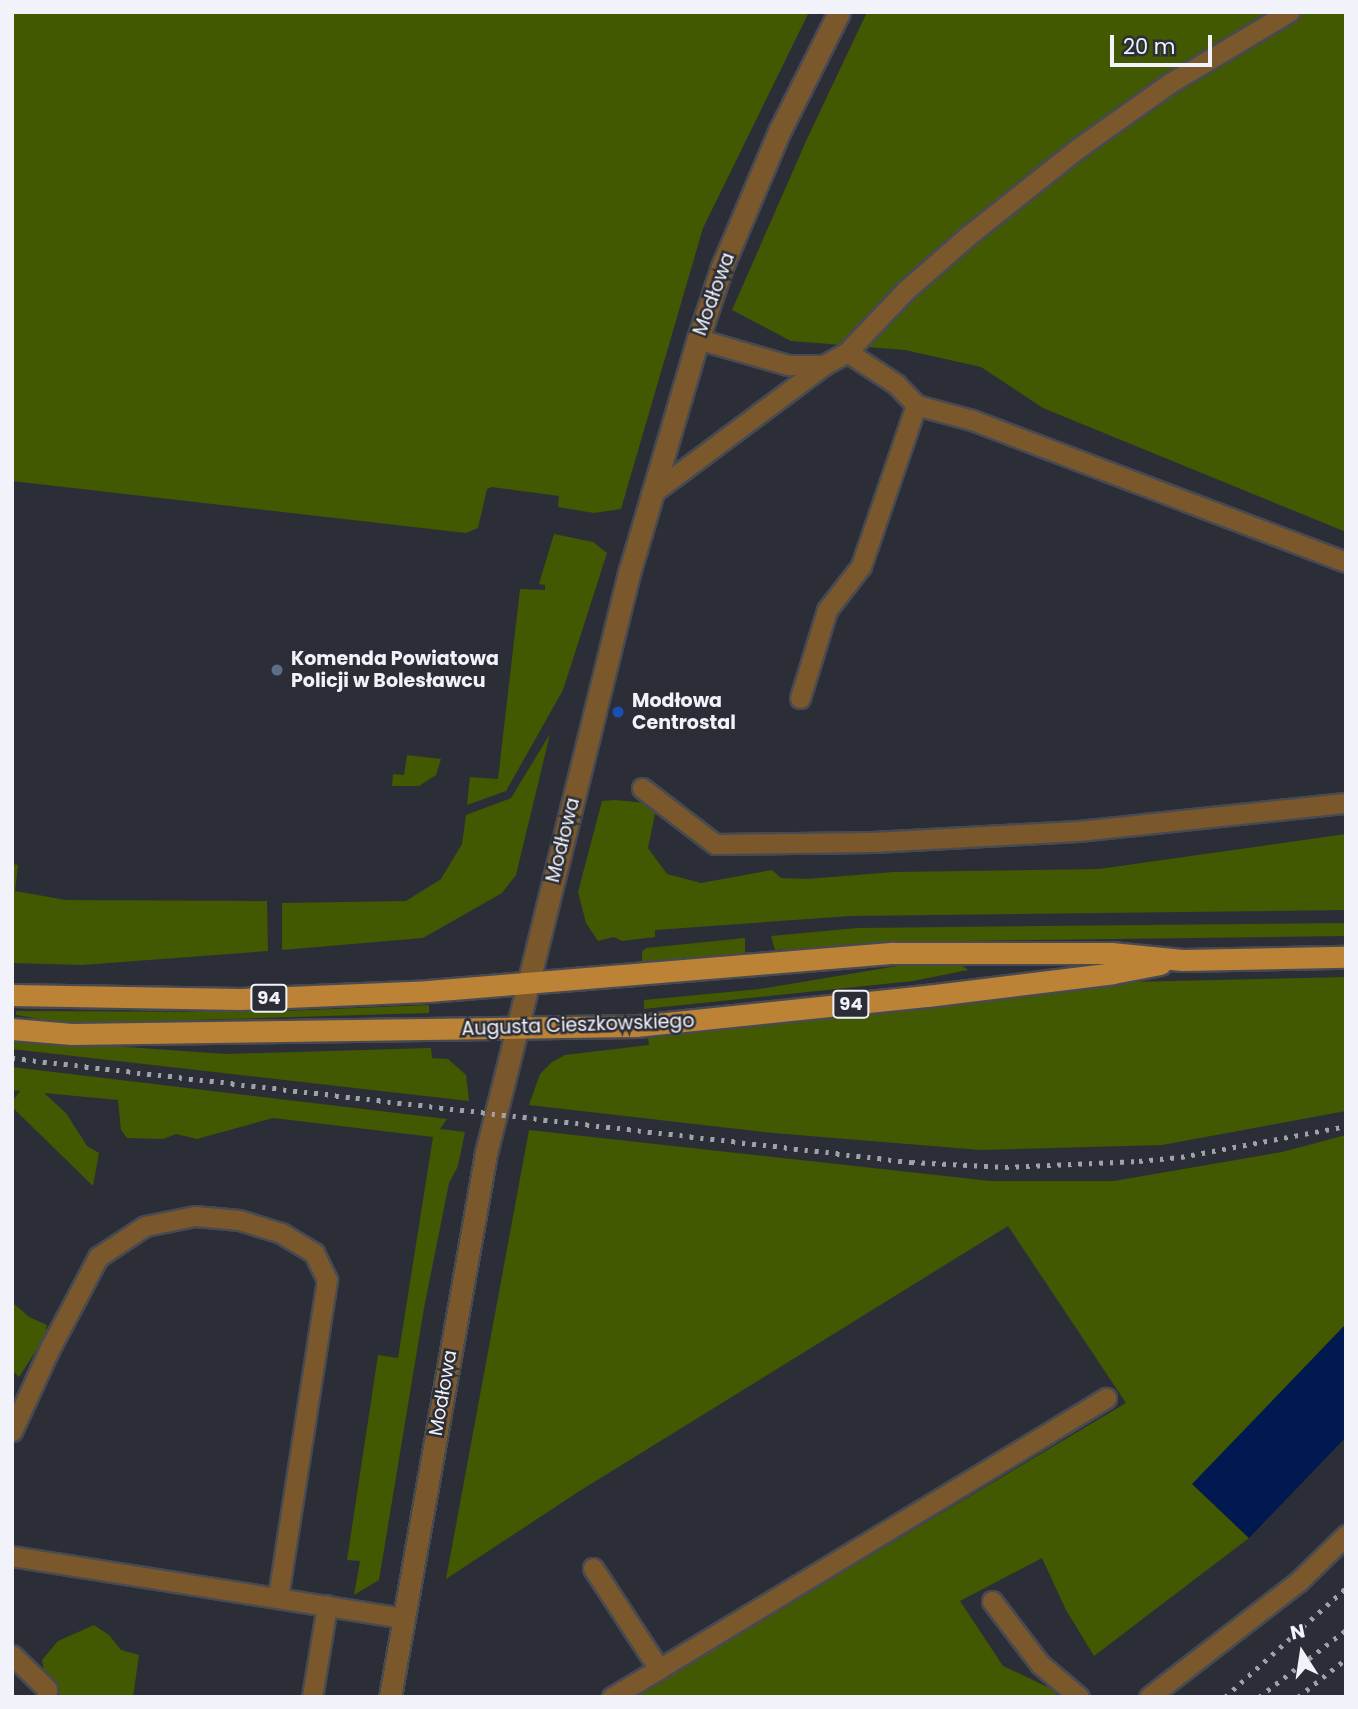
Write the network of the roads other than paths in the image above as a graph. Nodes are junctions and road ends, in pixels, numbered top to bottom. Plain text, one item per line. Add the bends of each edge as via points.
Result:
1 (839, 12) edge
2 (1289, 12) edge
3 (698, 339) junction
4 (847, 352) junction
5 (824, 365) junction
6 (916, 405) junction
7 (651, 494) junction
8 (1346, 562) edge
9 (800, 698) dead end
10 (642, 788) dead end
11 (1346, 803) edge
12 (1346, 957) edge
13 (1183, 960) junction
14 (526, 984) junction
15 (12, 995) edge
16 (12, 1029) edge
17 (517, 1029) junction
18 (1106, 1398) dead end
19 (12, 1431) edge
20 (1346, 1535) edge
21 (12, 1556) edge
22 (593, 1568) dead end
23 (278, 1597) junction
24 (992, 1601) dead end
25 (327, 1605) junction
26 (402, 1618) junction
27 (12, 1655) edge
28 (659, 1669) junction
29 (46, 1697) edge
30 (312, 1697) edge
31 (390, 1697) edge
32 (612, 1697) edge
33 (1079, 1697) edge
34 (1149, 1697) edge

1 - 3 street, Modłowa via 780,130 722,267
2 - 4 lane via 1170,83 1077,149 923,275
3 - 5 lane via 788,365
3 - 7 street, Modłowa
4 - 5 lane
4 - 6 lane via 896,384
5 - 7 lane
6 - 8 lane via 972,420
6 - 9 lane via 861,566 827,610
7 - 14 street, Modłowa
10 - 11 lane via 715,844 873,842 1078,831
12 - 13 main road, Augusta Cieszkowskiego / 94
13 - 14 main road, Augusta Cieszkowskiego / 94 via 1111,953 893,953
13 - 17 main road, Augusta Cieszkowskiego / 94 via 1113,974 714,1018 636,1026
14 - 15 main road, Augusta Cieszkowskiego / 94 via 240,999
14 - 17 street, Modłowa
16 - 17 main road, Augusta Cieszkowskiego / 94 via 72,1034
17 - 26 street, Modłowa via 486,1153
18 - 28 lane
19 - 23 lane via 97,1257 145,1226 195,1216 239,1220 281,1233 314,1253 327,1280
20 - 34 lane via 1299,1581
21 - 23 lane
22 - 28 lane
23 - 25 lane
24 - 33 lane via 1040,1664
25 - 26 lane
25 - 30 lane
26 - 31 street, Modłowa
27 - 29 lane via 47,1689
28 - 32 lane

